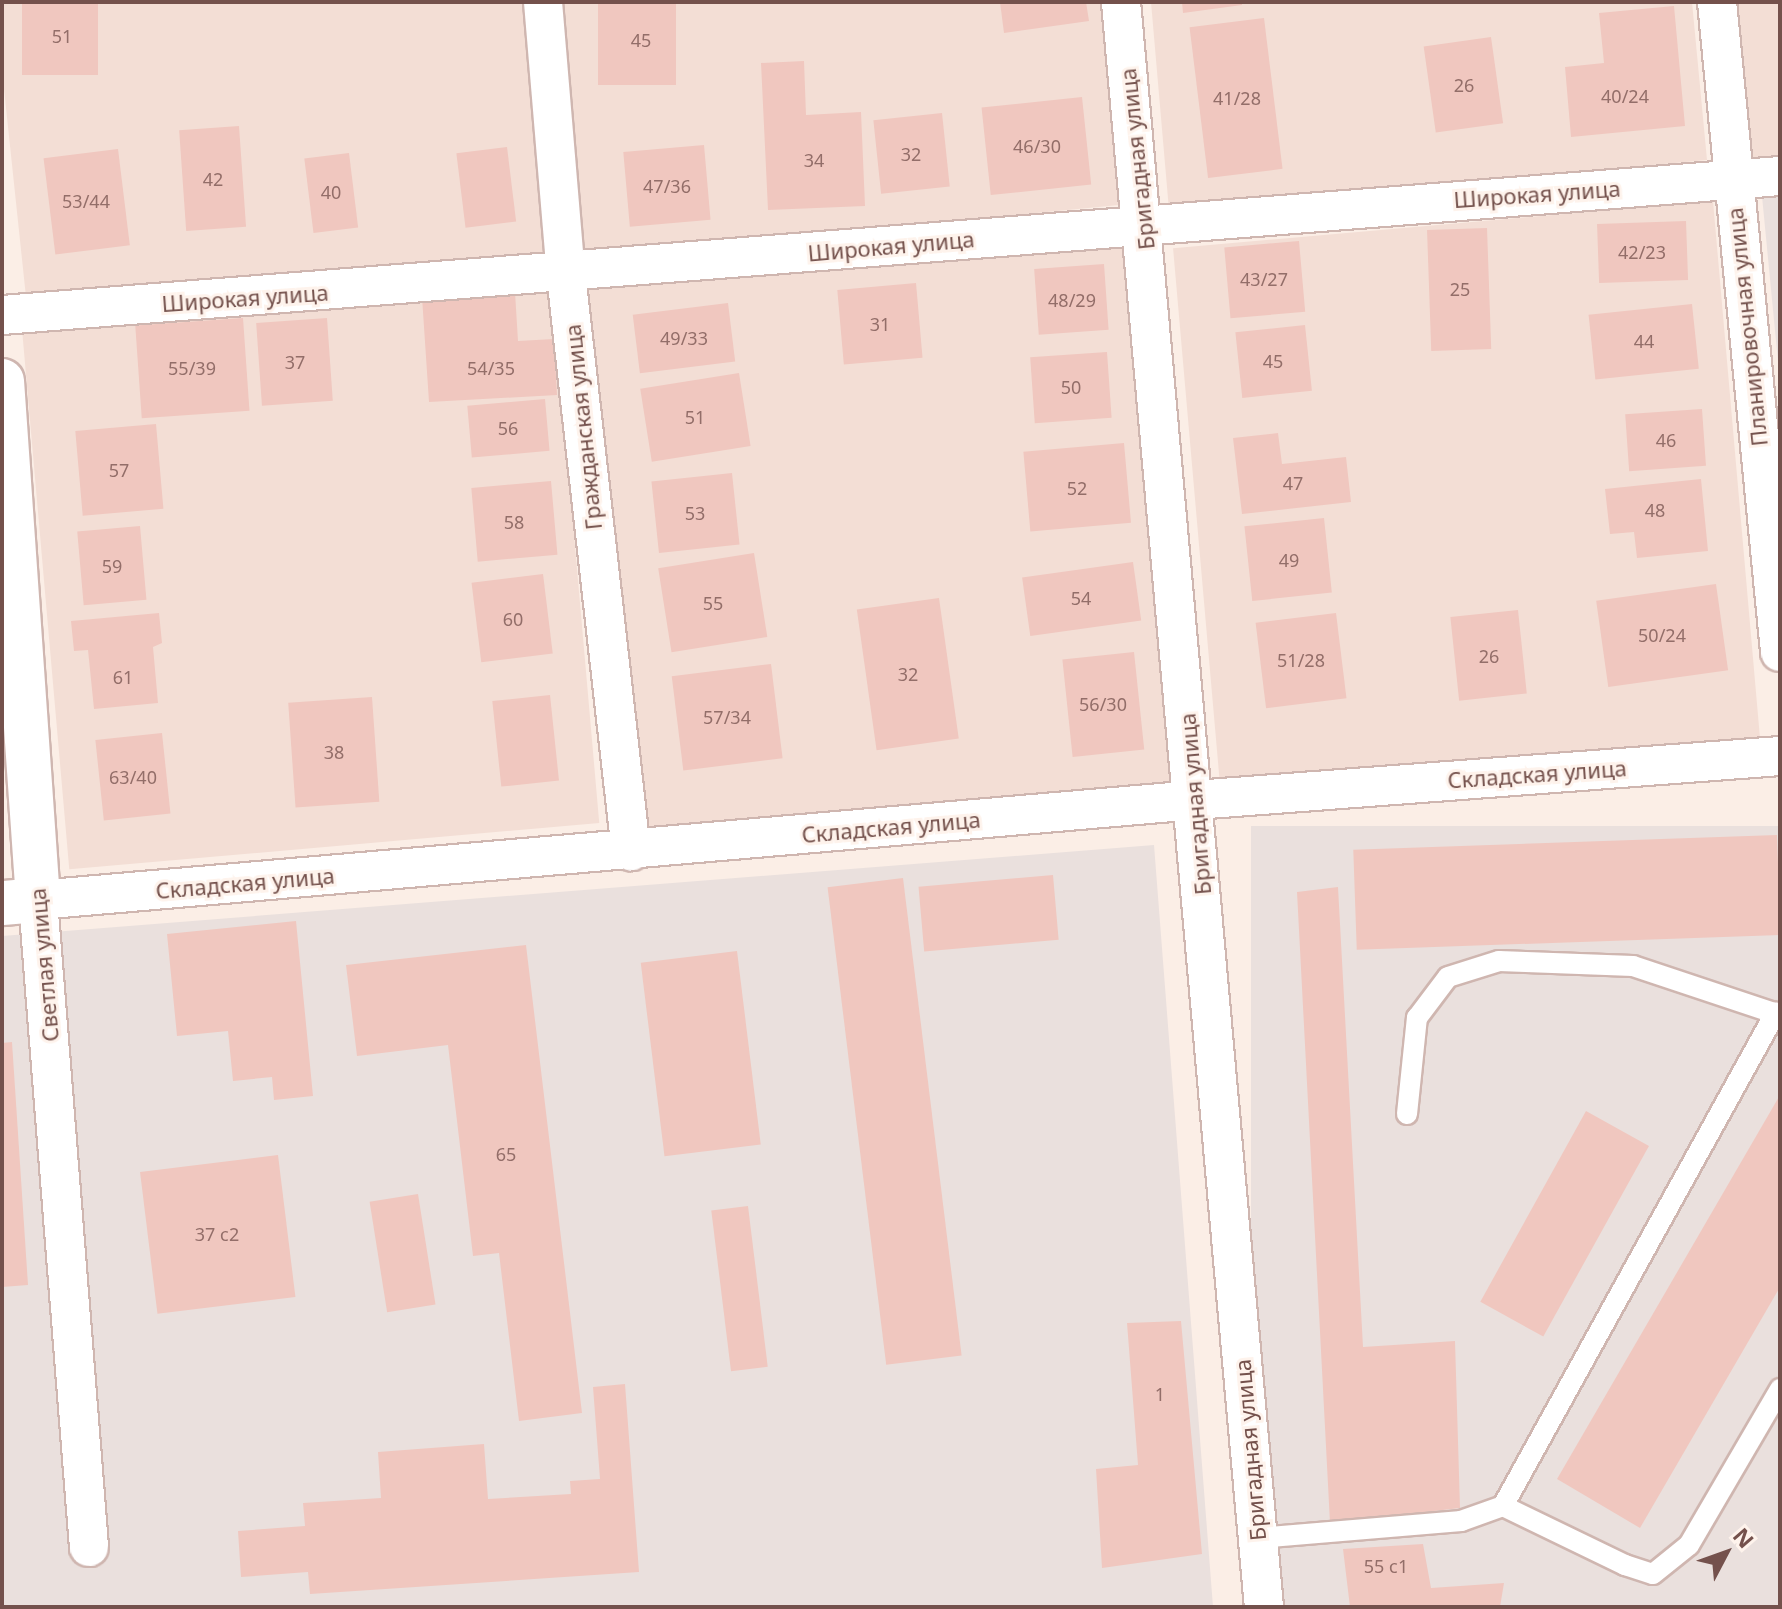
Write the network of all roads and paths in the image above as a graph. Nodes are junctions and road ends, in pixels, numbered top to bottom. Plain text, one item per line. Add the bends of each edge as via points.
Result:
1 (543, 2) edge
2 (1121, 2) edge
3 (1717, 2) edge
4 (1780, 176) edge
5 (1733, 179) junction
6 (1144, 223) junction
7 (566, 275) junction
8 (2, 315) edge
9 (2, 381) edge
10 (1770, 451) edge
11 (1780, 652) edge
12 (1780, 756) edge
13 (1195, 800) junction
14 (631, 851) junction
15 (20, 901) edge
16 (1778, 1013) edge
17 (1407, 1114) dead end
18 (1780, 1389) edge
19 (1503, 1506) junction
20 (1258, 1538) junction
21 (89, 1547) dead end
22 (1264, 1607) edge

1 - 7 street, Гражданская улица
2 - 6 street, Бригадная улица
3 - 5 street, Планировочная улица
4 - 5 street, Широкая улица
5 - 6 street, Широкая улица
5 - 10 street, Планировочная улица
6 - 7 street, Широкая улица
6 - 13 street, Бригадная улица
7 - 8 street, Широкая улица
7 - 14 street, Гражданская улица
9 - 15 street, Светлая улица
10 - 11 street, Планировочная улица
12 - 13 street, Складская улица
13 - 14 street, Складская улица
13 - 20 street, Бригадная улица
14 - 15 street, Складская улица
15 - 21 street, Светлая улица
16 - 17 lane via 1633,966 1499,961 1448,977 1417,1018
16 - 19 lane
18 - 19 lane via 1689,1545 1653,1574
19 - 20 lane via 1461,1521
20 - 22 street, Бригадная улица

